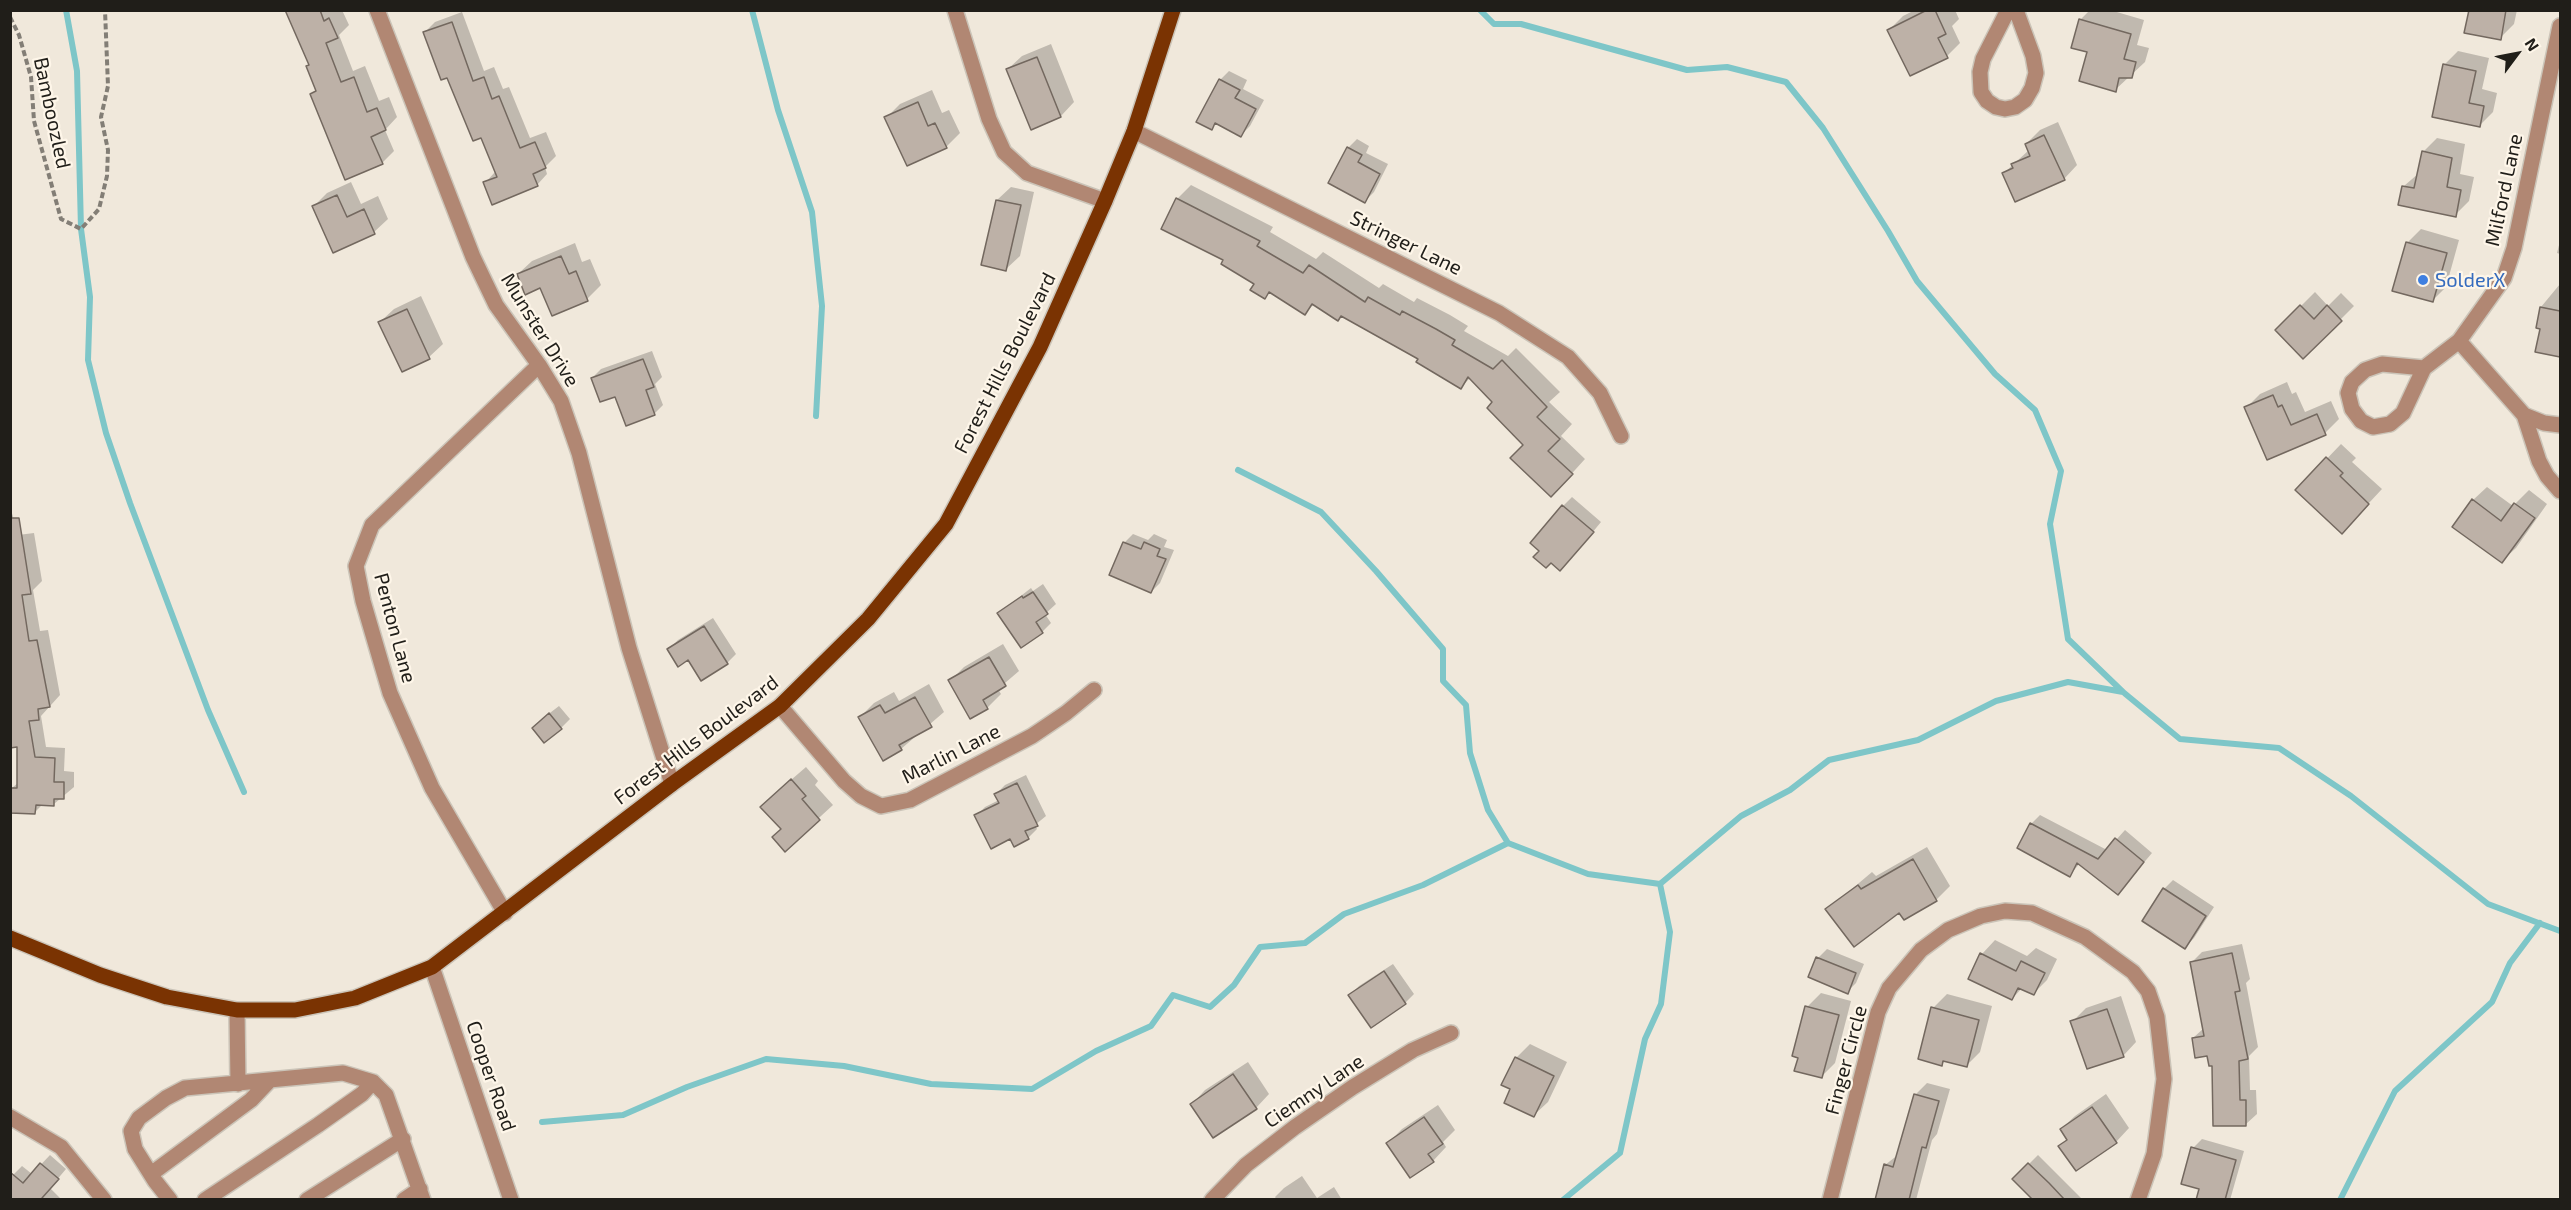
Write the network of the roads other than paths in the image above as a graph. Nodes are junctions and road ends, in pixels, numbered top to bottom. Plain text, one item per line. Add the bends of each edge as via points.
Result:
1 (377, 10) edge
2 (955, 10) edge
3 (1173, 10) edge
4 (2008, 10) edge
5 (2016, 10) edge
6 (2560, 26) edge
7 (1134, 131) junction
8 (1105, 201) junction
9 (2459, 340) junction
10 (539, 365) junction
11 (2424, 368) junction
12 (2524, 415) junction
13 (2560, 424) edge
14 (1621, 436) dead end
15 (2560, 490) edge
16 (1094, 690) dead end
17 (780, 706) junction
18 (672, 784) junction
19 (505, 913) junction
20 (10, 938) edge
21 (432, 967) junction
22 (237, 1010) junction
23 (1451, 1033) dead end
24 (269, 1081) junction
25 (373, 1082) junction
26 (238, 1084) junction
27 (10, 1117) edge
28 (403, 1139) junction
29 (151, 1174) junction
30 (421, 1194) edge
31 (104, 1200) edge
32 (170, 1200) edge
33 (204, 1200) edge
34 (307, 1200) edge
35 (404, 1200) edge
36 (511, 1200) edge
37 (1212, 1200) edge
38 (1830, 1200) edge
39 (2138, 1200) edge

1 - 10 street, Munster Drive via 473,257 496,305
2 - 8 street via 989,119 1004,152 1027,173
3 - 7 main road, Forest Hills Boulevard
4 - 5 street via 1980,72 1981,92 1987,101 2005,109 2025,100 2036,73
6 - 9 street, Milford Lane via 2514,248 2504,278
7 - 8 main road, Forest Hills Boulevard
7 - 14 street, Stringer Lane via 1498,313 1568,357 1600,393
8 - 17 main road, Forest Hills Boulevard via 1040,347 946,524 868,619
9 - 11 street, Milford Lane
9 - 12 street
10 - 18 street, Munster Drive via 561,401 579,453 629,648
10 - 19 street, Penton Lane via 372,525 356,566 390,693 432,788
11 - 11 street, Milford Lane via 2382,364 2365,370 2352,382 2348,393 2352,409 2361,421 2373,427 2390,424 2403,413
12 - 13 street
12 - 15 street via 2539,461
16 - 17 street, Marlin Lane via 1032,736 910,800 880,806 844,781
17 - 18 main road, Forest Hills Boulevard
18 - 19 main road, Forest Hills Boulevard
19 - 21 main road, Forest Hills Boulevard
20 - 22 main road, Forest Hills Boulevard via 167,997
21 - 22 main road, Forest Hills Boulevard via 355,998 295,1010
21 - 36 street, Cooper Road
22 - 26 street
23 - 37 street, Ciemny Lane via 1413,1050 1295,1127 1246,1166
24 - 25 street via 343,1073
24 - 26 street
24 - 29 street via 251,1100
25 - 28 street via 386,1095
25 - 33 street via 327,1119
26 - 29 street via 184,1088 139,1118 131,1131 135,1149
27 - 31 street via 61,1147
28 - 30 street
28 - 34 street
29 - 32 street
30 - 35 street
38 - 39 street, Finger Circle via 1878,1012 1888,988 1921,950 1948,930 1981,916 2006,911 2032,913 2085,937 2133,972 2148,991 2157,1017 2164,1079 2154,1154

